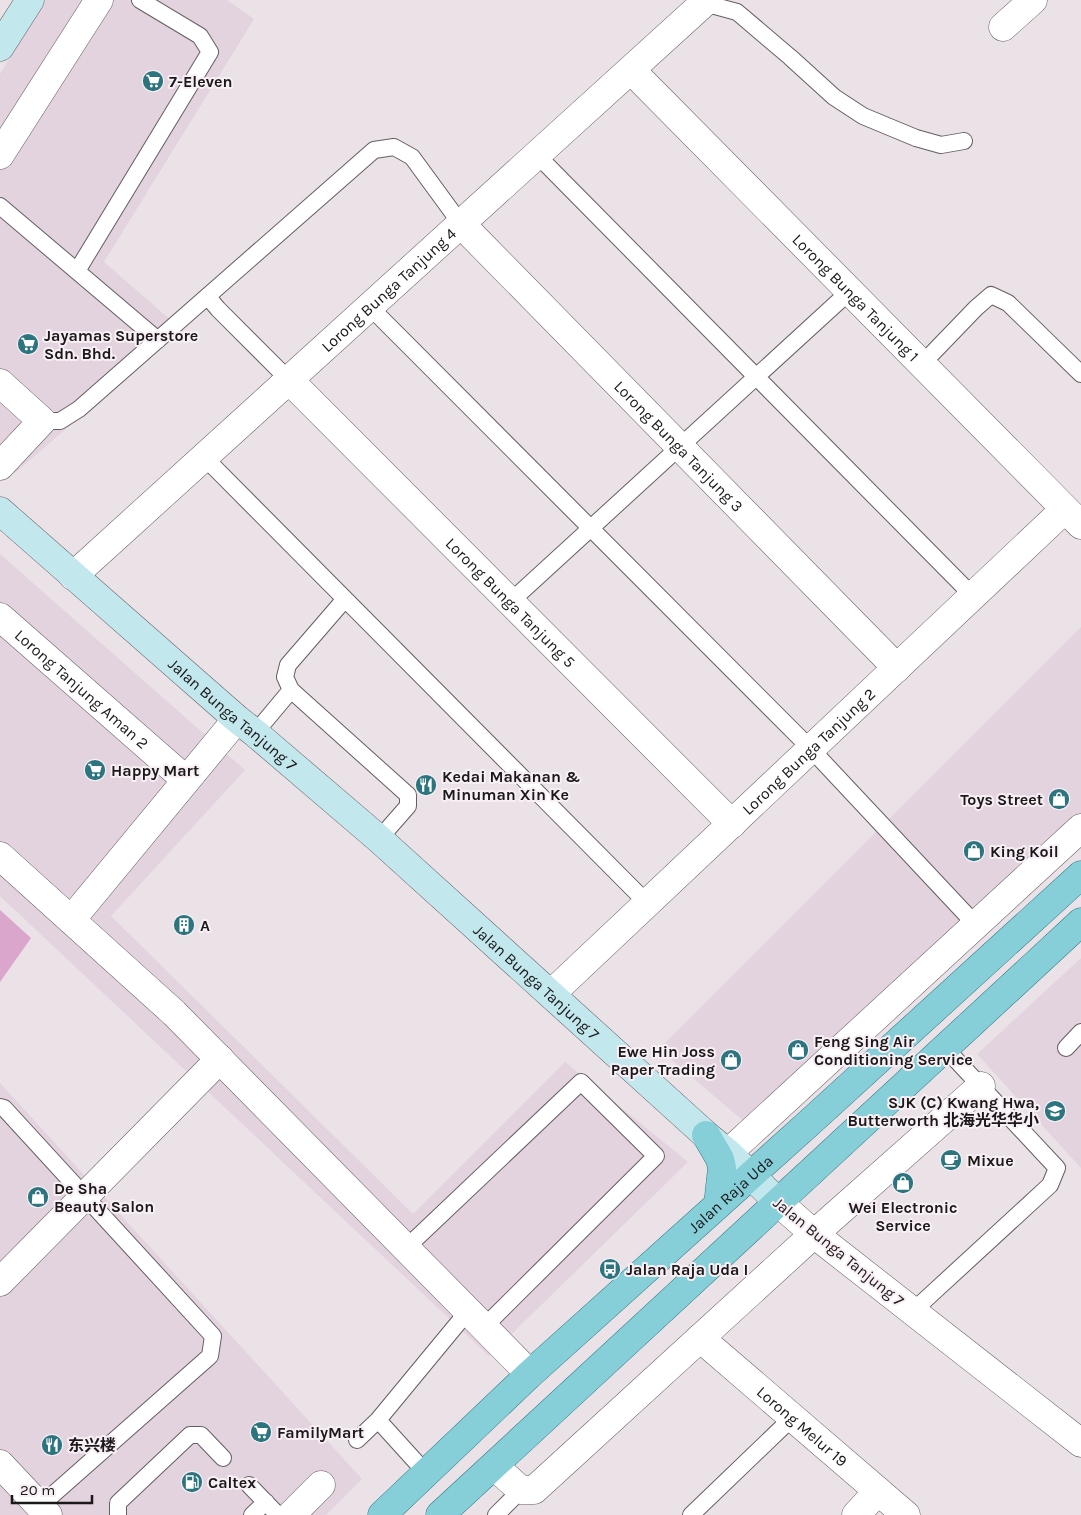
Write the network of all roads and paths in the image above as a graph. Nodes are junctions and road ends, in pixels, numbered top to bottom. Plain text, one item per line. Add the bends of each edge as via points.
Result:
1 (30, 0) edge
2 (140, 0) edge
3 (1033, 0) edge
4 (702, 2) edge
5 (93, 4) edge
6 (1003, 27) dead end
7 (0, 47) edge
8 (631, 70) junction
9 (964, 141) dead end
10 (0, 155) edge
11 (537, 155) junction
12 (0, 206) edge
13 (461, 224) junction
14 (77, 271) junction
15 (850, 291) junction
16 (208, 297) junction
17 (370, 307) junction
18 (158, 340) junction
19 (922, 364) junction
20 (1081, 374) edge
21 (756, 377) junction
22 (289, 380) junction
23 (0, 383) edge
24 (42, 421) junction
25 (680, 446) junction
26 (204, 457) junction
27 (0, 466) edge
28 (0, 511) edge
29 (1073, 517) edge
30 (591, 528) junction
31 (73, 576) junction
32 (973, 596) junction
33 (345, 599) junction
34 (510, 602) junction
35 (0, 617) edge
36 (897, 668) junction
37 (291, 690) junction
38 (246, 726) junction
39 (811, 749) junction
40 (186, 780) junction
41 (732, 824) junction
42 (1081, 828) edge
43 (379, 839) junction
44 (0, 856) edge
45 (1081, 875) edge
46 (648, 904) junction
47 (71, 920) junction
48 (1081, 922) edge
49 (976, 925) junction
50 (552, 994) junction
51 (1081, 1032) edge
52 (945, 1048) junction
53 (1066, 1048) dead end
54 (220, 1060) junction
55 (981, 1086) junction
56 (0, 1107) edge
57 (809, 1123) junction
58 (706, 1135) junction
59 (837, 1148) junction
60 (728, 1153) junction
61 (750, 1176) junction
62 (85, 1196) junction
63 (778, 1202) junction
64 (718, 1205) junction
65 (814, 1234) junction
66 (406, 1248) junction
67 (0, 1282) edge
68 (913, 1310) junction
69 (476, 1319) junction
70 (700, 1338) junction
71 (530, 1374) junction
72 (792, 1418) junction
73 (378, 1420) junction
74 (357, 1440) dead end
75 (1081, 1443) edge
76 (223, 1458) dead end
77 (0, 1464) edge
78 (494, 1466) junction
79 (426, 1473) junction
80 (249, 1485) dead end
81 (321, 1485) dead end
82 (527, 1490) junction
83 (878, 1492) junction
84 (266, 1502) junction
85 (44, 1511) edge
86 (451, 1511) edge
87 (118, 1515) edge
88 (252, 1515) edge
89 (278, 1515) edge
90 (291, 1515) edge
91 (382, 1515) edge
92 (496, 1515) edge
93 (691, 1515) edge
94 (856, 1515) edge
95 (906, 1515) edge

1 - 7 street
2 - 14 lane via 200,36 210,52
3 - 6 street
4 - 8 street, Lorong Bunga Tanjung 4
4 - 9 lane via 737,12 834,97 862,116 941,145
5 - 10 street
8 - 11 street, Lorong Bunga Tanjung 4
8 - 15 street, Lorong Bunga Tanjung 1
11 - 13 street, Lorong Bunga Tanjung 4
11 - 21 lane
12 - 14 lane
13 - 16 lane via 412,157 394,147 374,150
13 - 17 street, Lorong Bunga Tanjung 4
13 - 25 street, Lorong Bunga Tanjung 3
14 - 18 lane
15 - 19 street, Lorong Bunga Tanjung 1
15 - 21 lane
16 - 18 lane
16 - 22 lane
17 - 22 street, Lorong Bunga Tanjung 4
17 - 30 lane
18 - 24 lane via 79,409 60,421
19 - 20 lane via 991,295 1008,303
19 - 29 street, Lorong Bunga Tanjung 1
21 - 25 lane
21 - 32 lane
22 - 26 street, Lorong Bunga Tanjung 4
22 - 34 street, Lorong Bunga Tanjung 5
23 - 24 street
24 - 27 street
25 - 30 lane
25 - 36 street, Lorong Bunga Tanjung 3
26 - 31 street, Lorong Bunga Tanjung 4
26 - 33 lane
28 - 31 street, Jalan Bunga Tanjung 7
29 - 32 street, Lorong Bunga Tanjung 2
30 - 34 lane
30 - 39 lane
31 - 38 street, Jalan Bunga Tanjung 7
32 - 36 street, Lorong Bunga Tanjung 2
33 - 37 lane via 288,665 285,678
33 - 46 lane
34 - 41 street, Lorong Bunga Tanjung 5
35 - 40 street, Lorong Tanjung Aman 2
36 - 39 street, Lorong Bunga Tanjung 2
37 - 38 lane
37 - 43 lane via 408,795 408,806
38 - 40 street
38 - 43 street, Jalan Bunga Tanjung 7
39 - 41 street, Lorong Bunga Tanjung 2
39 - 49 lane
40 - 47 street
41 - 46 street, Lorong Bunga Tanjung 2
42 - 49 street
43 - 50 street, Jalan Bunga Tanjung 7
44 - 47 street
45 - 57 main road, Jalan Raja Uda
46 - 50 street, Lorong Bunga Tanjung 2
47 - 54 street via 174,1013
48 - 52 main road
49 - 60 street
50 - 58 street, Jalan Bunga Tanjung 7
51 - 53 lane
52 - 55 lane
52 - 59 main road
54 - 62 street
54 - 66 street
55 - 65 street
55 - 68 lane via 1057,1168 1050,1185
56 - 62 lane
57 - 59 main road via 813,1136 822,1144
57 - 61 main road, Jalan Raja Uda
58 - 60 street, Jalan Bunga Tanjung 7
58 - 64 main road via 722,1168
59 - 63 main road
60 - 61 street, Jalan Bunga Tanjung 7
61 - 63 street, Jalan Bunga Tanjung 7
61 - 64 main road, Jalan Raja Uda
62 - 67 street
62 - 85 lane via 213,1336 210,1356
63 - 65 street, Jalan Bunga Tanjung 7
63 - 78 main road
64 - 71 main road, Jalan Raja Uda
65 - 68 street, Jalan Bunga Tanjung 7
65 - 70 street
66 - 69 street
66 - 69 lane via 581,1082 656,1156
68 - 75 street, Jalan Bunga Tanjung 7
69 - 71 street
69 - 73 lane
70 - 72 street, Lorong Melur 19
70 - 82 street
71 - 79 main road, Jalan Raja Uda
72 - 83 street, Lorong Melur 19
72 - 93 lane
73 - 74 lane
73 - 79 lane
76 - 87 lane via 201,1435 190,1435 118,1503
77 - 85 street
78 - 82 street
78 - 86 main road
79 - 91 main road, Jalan Raja Uda
80 - 84 lane
81 - 90 street
82 - 92 lane
83 - 94 street
83 - 95 street, Lorong Melur 19
84 - 88 lane
84 - 89 lane

